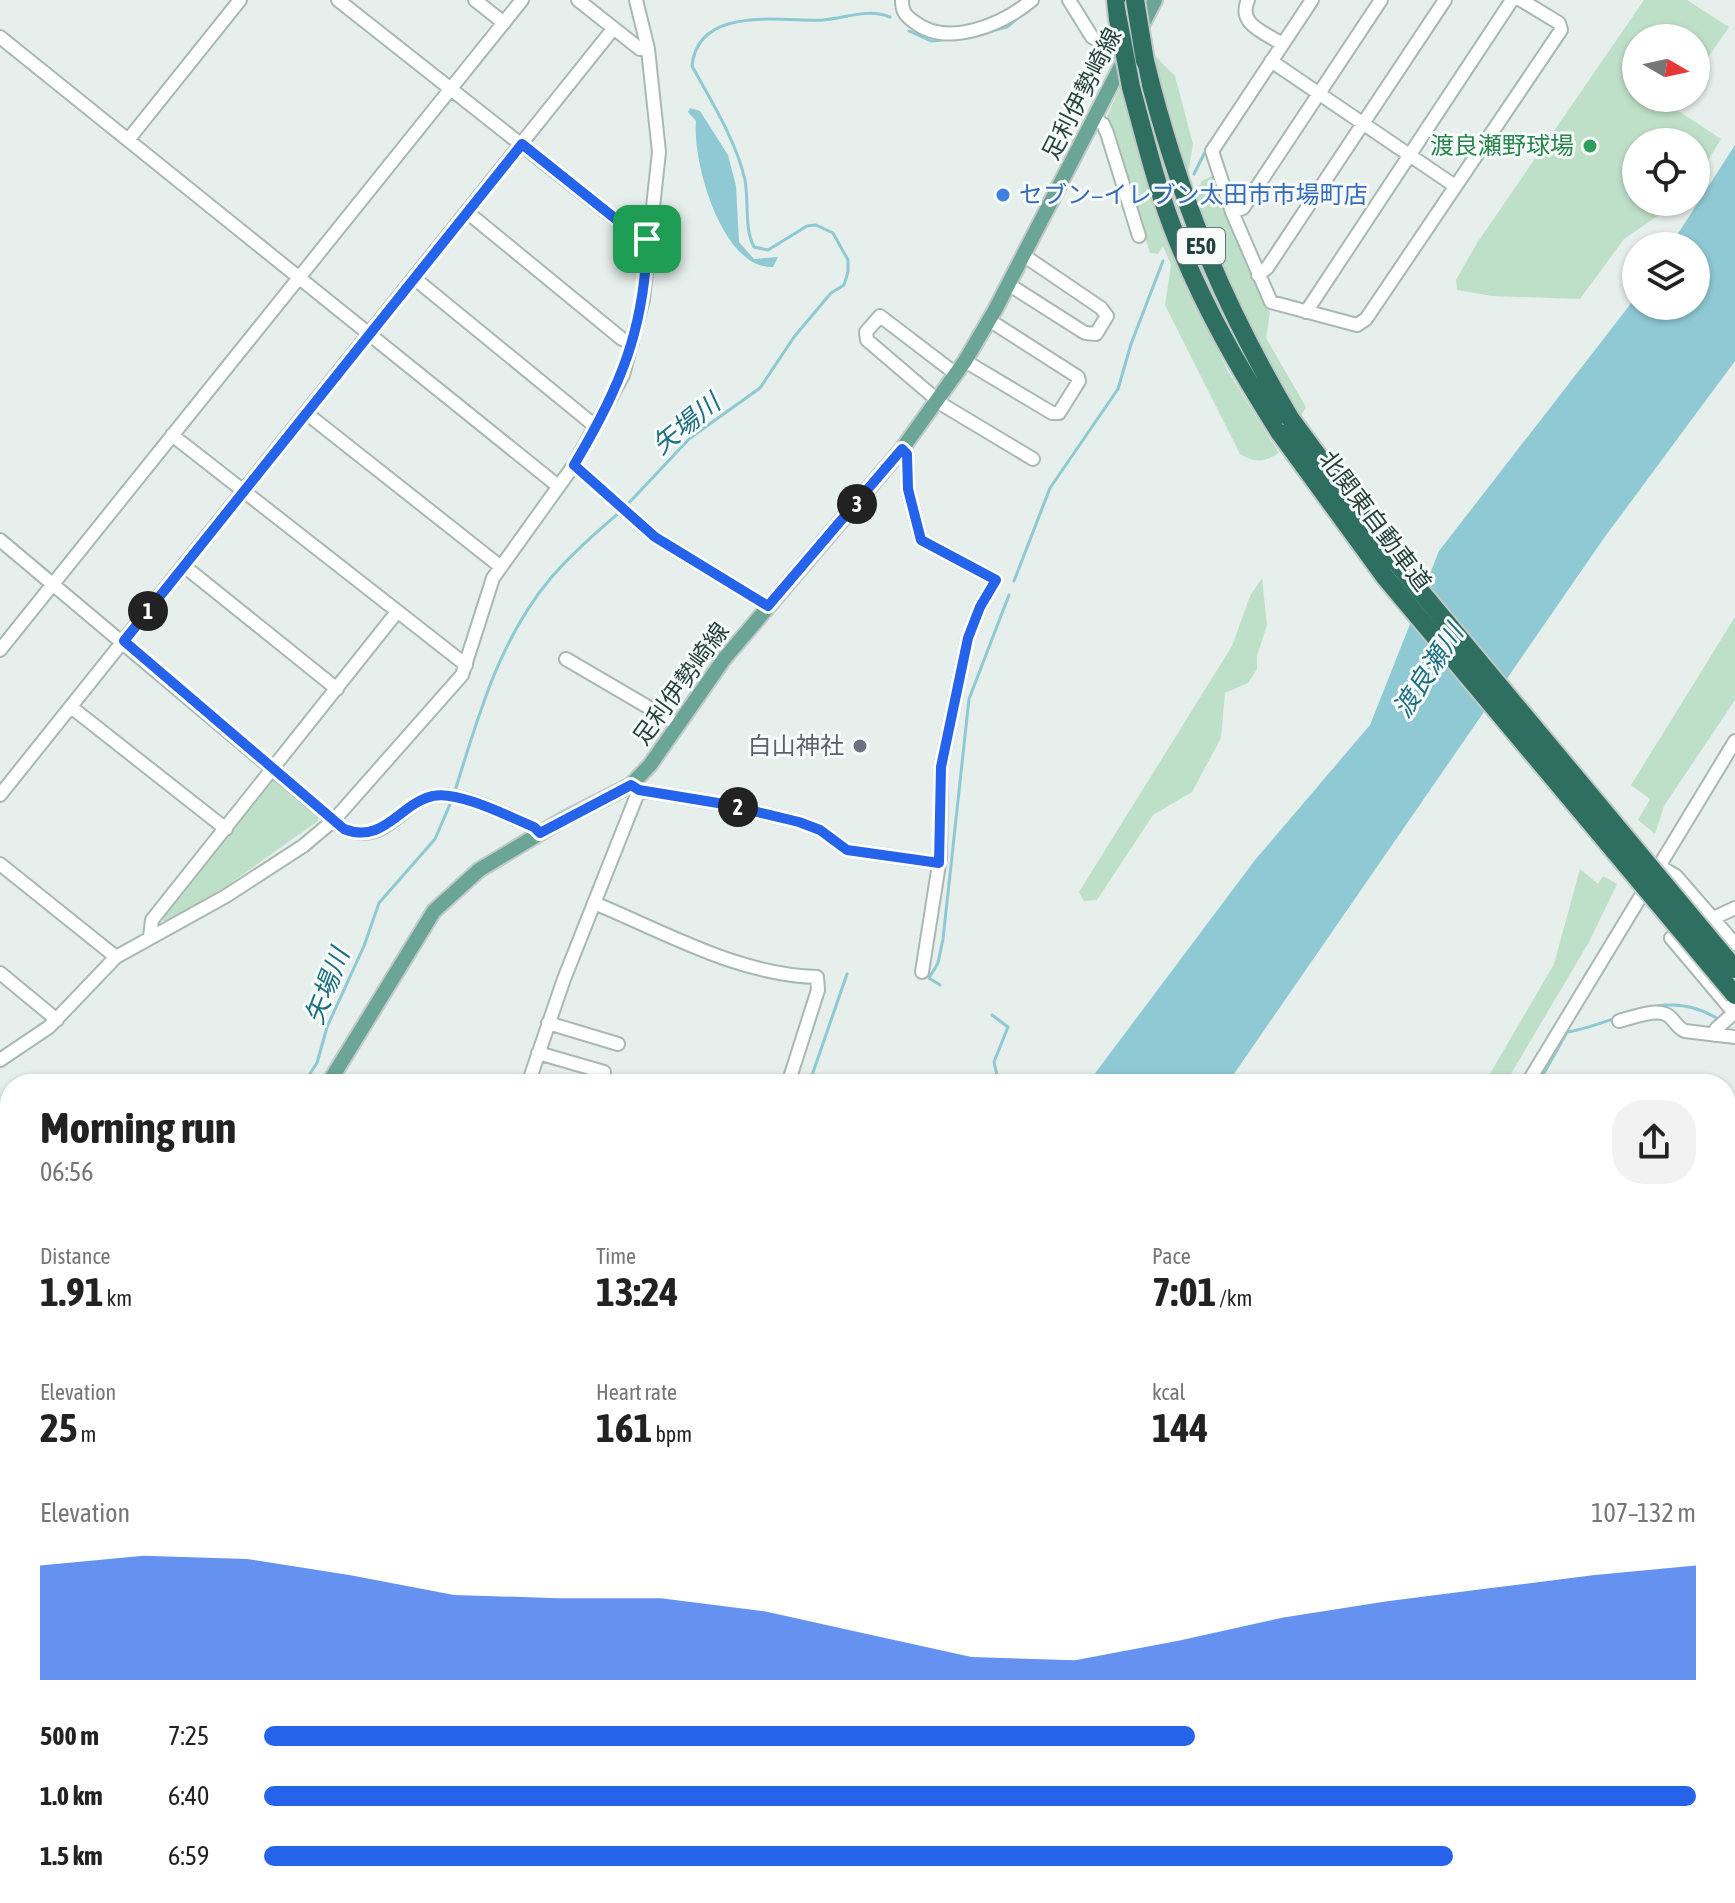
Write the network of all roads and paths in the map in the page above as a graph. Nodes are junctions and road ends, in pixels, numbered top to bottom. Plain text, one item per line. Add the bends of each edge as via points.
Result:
1 (240, 0) edge
2 (338, 0) edge
3 (475, 0) edge
4 (522, 0) edge
5 (578, 0) edge
6 (636, 0) edge
7 (902, 0) edge
8 (1032, 0) edge
9 (1069, 0) edge
10 (1135, 0) edge
11 (1155, 0) edge
12 (1248, 0) edge
13 (1312, 0) edge
14 (1381, 0) edge
15 (1445, 0) edge
16 (1512, 0) edge
17 (1521, 0) edge
18 (1117, 9) edge
19 (504, 23) junction
20 (613, 29) junction
21 (0, 37) edge
22 (1282, 44) junction
23 (648, 49) junction
24 (1136, 59) junction
25 (1271, 61) junction
26 (452, 87) junction
27 (1319, 93) junction
28 (1094, 119) junction
29 (1363, 123) junction
30 (128, 140) junction
31 (522, 144) junction
32 (1408, 154) junction
33 (1455, 186) junction
34 (467, 212) junction
35 (1232, 212) junction
36 (1139, 236) dead end
37 (647, 239) junction
38 (1023, 255) junction
39 (1258, 275) junction
40 (299, 278) junction
41 (414, 278) junction
42 (1008, 284) junction
43 (1306, 312) junction
44 (989, 320) junction
45 (369, 335) junction
46 (632, 343) junction
47 (965, 361) junction
48 (956, 374) junction
49 (938, 400) junction
50 (306, 413) junction
51 (1285, 425) junction
52 (595, 426) junction
53 (172, 435) junction
54 (902, 449) junction
55 (1033, 459) dead end
56 (574, 465) junction
57 (558, 486) junction
58 (244, 491) junction
59 (0, 540) edge
60 (184, 566) junction
61 (501, 567) junction
62 (54, 582) junction
63 (768, 606) junction
64 (397, 612) junction
65 (124, 641) junction
66 (0, 650) edge
67 (566, 659) dead end
68 (466, 665) junction
69 (337, 689) junction
70 (71, 707) junction
71 (677, 724) junction
72 (1734, 746) edge
73 (274, 770) junction
74 (635, 787) junction
75 (0, 795) edge
76 (334, 820) junction
77 (226, 829) junction
78 (540, 833) junction
79 (939, 863) junction
80 (0, 864) edge
81 (1658, 865) junction
82 (594, 903) junction
83 (1735, 908) edge
84 (1715, 919) junction
85 (150, 937) junction
86 (1735, 944) edge
87 (116, 957) junction
88 (1735, 969) edge
89 (922, 972) dead end
90 (0, 973) edge
91 (1735, 995) edge
92 (1734, 1014) edge
93 (57, 1020) junction
94 (1619, 1021) dead end
95 (548, 1023) junction
96 (1715, 1035) junction
97 (1735, 1037) edge
98 (618, 1044) dead end
99 (538, 1053) junction
100 (0, 1060) edge
101 (604, 1072) dead end
102 (334, 1074) edge
103 (531, 1074) edge
104 (791, 1074) edge
105 (1533, 1074) edge

1 - 30 street
2 - 26 street
3 - 19 street
4 - 19 street
5 - 20 street
6 - 23 street
7 - 8 street via 909,18 937,33 1005,19
9 - 24 street via 1087,32
10 - 24 highway, 北関東自動車道 / E50, bridge
11 - 24 main road, 足利伊勢崎線
12 - 22 street via 1246,20
13 - 22 street
14 - 27 street
15 - 29 street
16 - 32 street
17 - 33 street via 1559,23 1561,30
18 - 51 highway, 北関東自動車道 / E50, bridge via 1153,169 1183,253 1222,335
19 - 26 street
20 - 23 street
20 - 31 street
21 - 30 street
22 - 25 street
23 - 37 street via 659,152
24 - 28 main road, 足利伊勢崎線
24 - 51 highway, 北関東自動車道 / E50 via 1196,233
25 - 27 street
25 - 35 street via 1212,151
26 - 31 street
26 - 40 street
27 - 29 street
27 - 35 street via 1243,208
28 - 36 street via 1107,133
28 - 38 main road, 足利伊勢崎線
29 - 32 street
29 - 39 street
30 - 40 street
31 - 34 street
31 - 37 street
32 - 33 street
32 - 43 street
33 - 43 street via 1363,323
34 - 41 street
34 - 46 street
35 - 39 street
37 - 46 street via 643,299
38 - 42 main road, 足利伊勢崎線
38 - 42 street via 1101,308 1105,321 1096,334 1085,333
39 - 43 street via 1271,302
40 - 45 street
40 - 53 street
41 - 45 street
41 - 52 street
42 - 44 main road, 足利伊勢崎線
44 - 47 main road, 足利伊勢崎線
44 - 47 street via 1079,381 1059,413 1052,413
45 - 50 street
45 - 57 street
46 - 52 street via 623,375
47 - 48 main road, 足利伊勢崎線
48 - 49 main road, 足利伊勢崎線
48 - 49 street via 880,316 866,332 867,340
49 - 54 main road, 足利伊勢崎線
49 - 55 street
50 - 58 street
50 - 61 street
51 - 88 highway, 北関東自動車道 / E50, bridge
51 - 91 highway, 北関東自動車道 / E50, bridge via 1385,577
52 - 56 street
53 - 58 street
53 - 62 street
54 - 63 main road, 足利伊勢崎線
54 - 79 street via 921,540 996,580 968,638 941,767
56 - 57 street
56 - 63 street via 655,537
57 - 61 street
58 - 60 street
58 - 64 street
59 - 62 street
60 - 65 street
60 - 69 street
61 - 68 street via 489,587
62 - 65 street
62 - 66 street
63 - 71 main road, 足利伊勢崎線
64 - 68 street
64 - 69 street
65 - 70 street
65 - 73 street
67 - 71 street
68 - 76 street via 456,685
69 - 73 street
70 - 75 street
70 - 77 street
71 - 74 main road, 足利伊勢崎線
72 - 81 street
73 - 76 street
73 - 77 street
74 - 78 main road, 足利伊勢崎線
74 - 79 street via 799,822 847,850
74 - 82 street
76 - 78 street via 353,832 374,831 426,798 454,798
76 - 85 street via 226,896
77 - 85 street via 152,920
78 - 102 main road, 足利伊勢崎線 via 479,870 434,911
79 - 89 street
80 - 87 street
81 - 84 street via 1676,876
81 - 105 street
82 - 95 street
82 - 104 street via 709,953 817,977 818,990
83 - 84 street
84 - 86 street
84 - 92 street via 1671,938
85 - 87 street
87 - 93 street
90 - 93 street
92 - 96 street
93 - 100 street
94 - 96 street via 1664,1013 1680,1030
95 - 98 street
95 - 99 street
96 - 97 street
99 - 101 street
99 - 103 street

